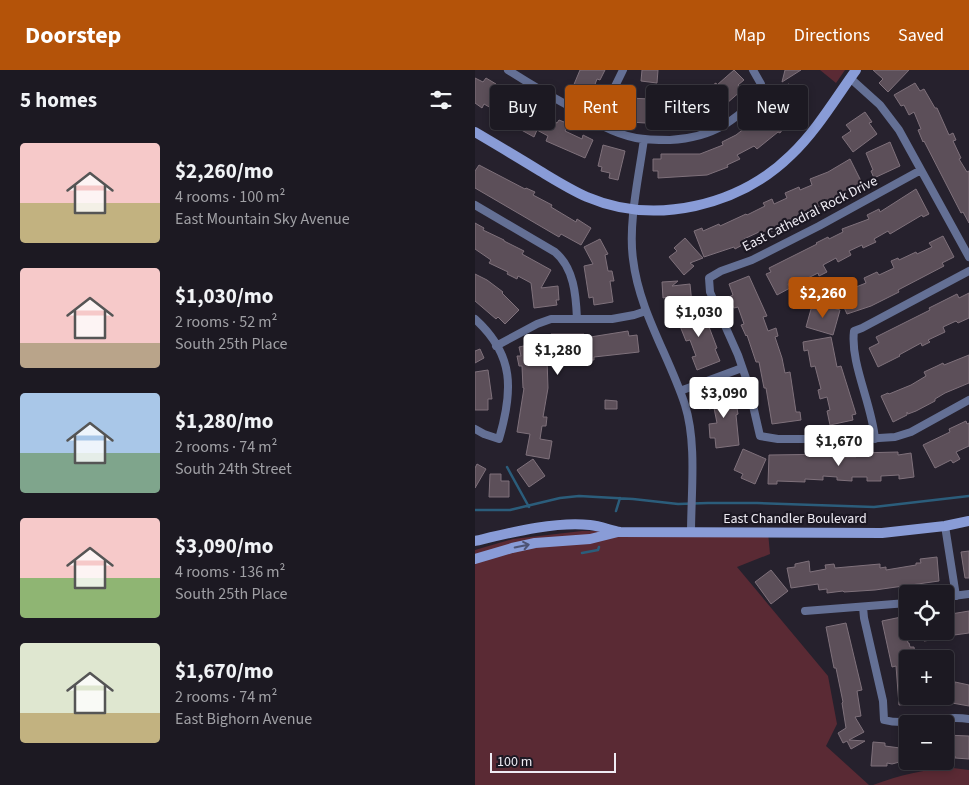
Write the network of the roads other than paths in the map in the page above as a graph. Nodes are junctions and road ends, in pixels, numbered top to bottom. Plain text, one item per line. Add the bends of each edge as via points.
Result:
1 (508, 70) edge
2 (623, 70) edge
3 (753, 70) edge
4 (853, 74) edge
5 (616, 85) edge
6 (565, 104) edge
7 (613, 130) edge
8 (475, 132) edge
9 (644, 139) junction
10 (921, 170) junction
11 (475, 205) edge
12 (635, 208) junction
13 (969, 257) edge
14 (969, 271) edge
15 (646, 312) junction
16 (475, 319) edge
17 (577, 319) junction
18 (496, 346) junction
19 (743, 368) junction
20 (680, 392) junction
21 (969, 400) edge
22 (475, 429) edge
23 (875, 439) junction
24 (969, 521) edge
25 (945, 526) junction
26 (620, 532) junction
27 (691, 533) junction
28 (475, 541) edge
29 (475, 559) edge
30 (969, 594) edge
31 (956, 596) joint
32 (899, 604) edge
33 (863, 607) junction
34 (805, 611) dead end
35 (969, 719) edge

1 - 6 street
2 - 5 street
3 - 9 street via 761,84 759,94 745,110 717,129 681,140
4 - 10 street via 891,118
4 - 12 main road via 804,142 755,183 718,200 695,206 665,210
7 - 9 street
8 - 12 main road via 587,197
9 - 12 street
10 - 13 street
10 - 19 street, East Cathedral Rock Drive via 752,260 709,278 709,292
11 - 17 street via 562,258 571,277
12 - 15 street via 633,260
14 - 23 street via 853,331 852,344 874,422
15 - 17 street via 612,319
15 - 20 street
16 - 18 street
17 - 18 street via 543,321
18 - 22 street via 509,378 507,411 499,439
19 - 20 street
19 - 23 street via 760,436 778,439
20 - 27 street via 690,427
21 - 23 street via 911,432
24 - 25 main road, East Chandler Boulevard
25 - 27 main road, East Chandler Boulevard via 882,533
25 - 31 street
26 - 27 main road, East Chandler Boulevard
26 - 28 main road, East Chandler Boulevard via 590,525 556,526
29 -> 26 main road, East Chandler Boulevard via 535,543 590,539
30 - 31 street
32 - 33 street
33 - 34 street
33 - 35 street via 884,720 901,723 937,718

